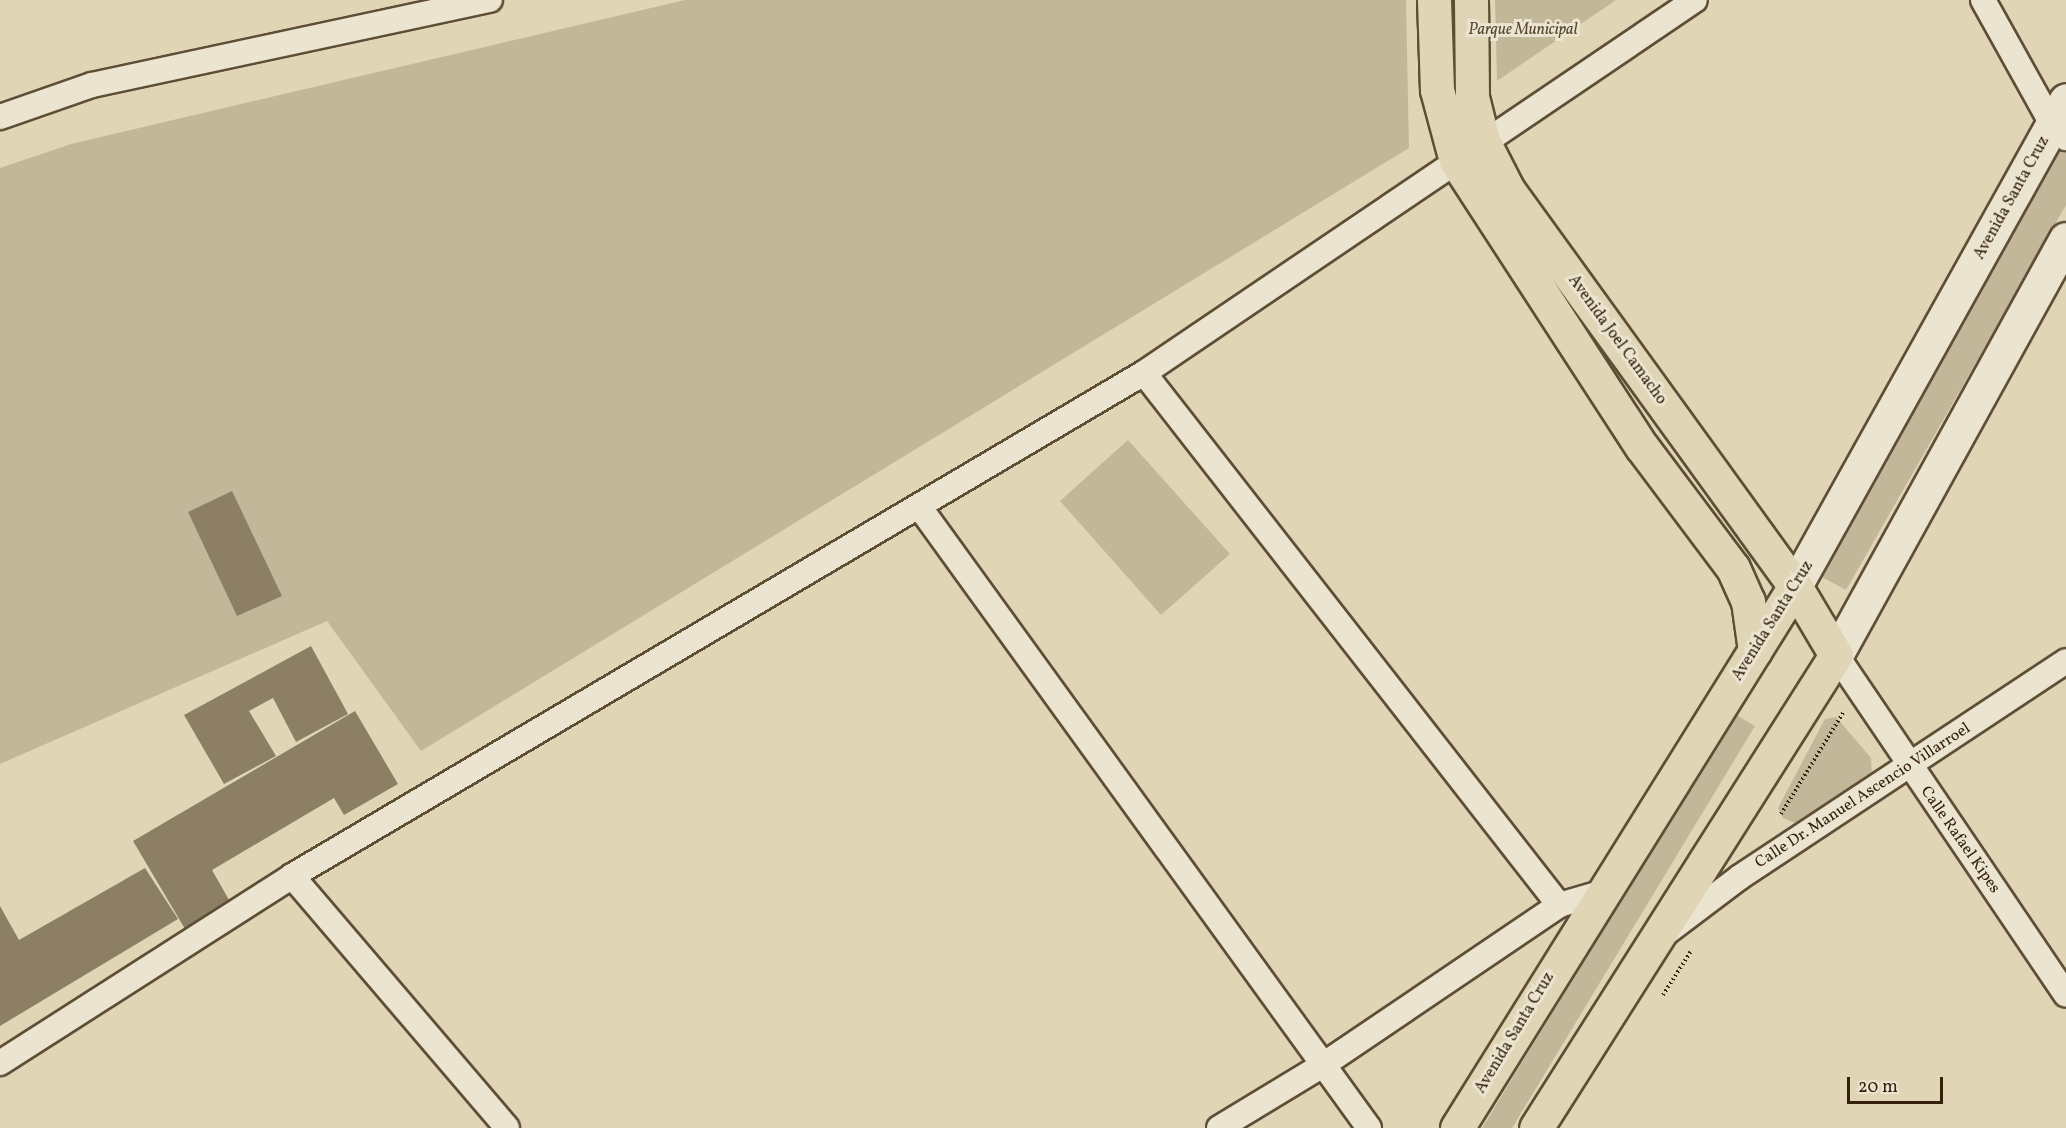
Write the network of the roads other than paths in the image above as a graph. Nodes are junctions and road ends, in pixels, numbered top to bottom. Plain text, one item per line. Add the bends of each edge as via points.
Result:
1 (490, 0) edge
2 (1434, 0) edge
3 (1471, 0) edge
4 (1695, 0) edge
5 (1983, 0) edge
6 (427, 7) edge
7 (0, 117) edge
8 (2061, 121) edge
9 (1483, 141) junction
10 (1456, 161) junction
11 (2066, 238) edge
12 (1143, 373) junction
13 (921, 509) junction
14 (1795, 586) junction
15 (1755, 651) junction
16 (1836, 655) junction
17 (2066, 661) edge
18 (1910, 768) junction
19 (292, 876) junction
20 (1600, 893) junction
21 (1558, 905) junction
22 (1663, 935) junction
23 (2066, 995) edge
24 (0, 1063) edge
25 (1323, 1065) junction
26 (507, 1128) edge
27 (1219, 1128) edge
28 (1369, 1128) edge
29 (1457, 1128) edge
30 (1536, 1128) edge

1 - 6 street
2 - 10 highway via 1437,90
3 - 9 highway, Avenida Joel Camacho via 1469,63
4 - 9 street
5 - 8 street
6 - 7 street via 92,85
8 - 14 street, Avenida Santa Cruz
9 - 10 street
9 - 14 highway, Avenida Joel Camacho via 1508,190
10 - 12 street
10 - 15 highway via 1642,447 1732,568 1748,601
11 - 16 street
12 - 13 street
12 - 21 street
13 - 19 street
13 - 25 street
14 - 15 highway, Avenida Santa Cruz
14 - 16 highway, Avenida Joel Camacho
15 - 20 highway, Avenida Santa Cruz
16 - 18 street, Calle Rafael Kipes
16 - 22 highway
17 - 18 street, Calle Dr. Manuel Ascencio Villarroel
18 - 22 street, Calle Dr. Manuel Ascencio Villarroel via 1740,877
18 - 23 street, Calle Rafael Kipes
19 - 24 street
19 - 26 street
20 - 21 street
20 - 29 highway, Avenida Santa Cruz
21 - 25 street
22 - 30 highway
25 - 27 street
25 - 28 street

